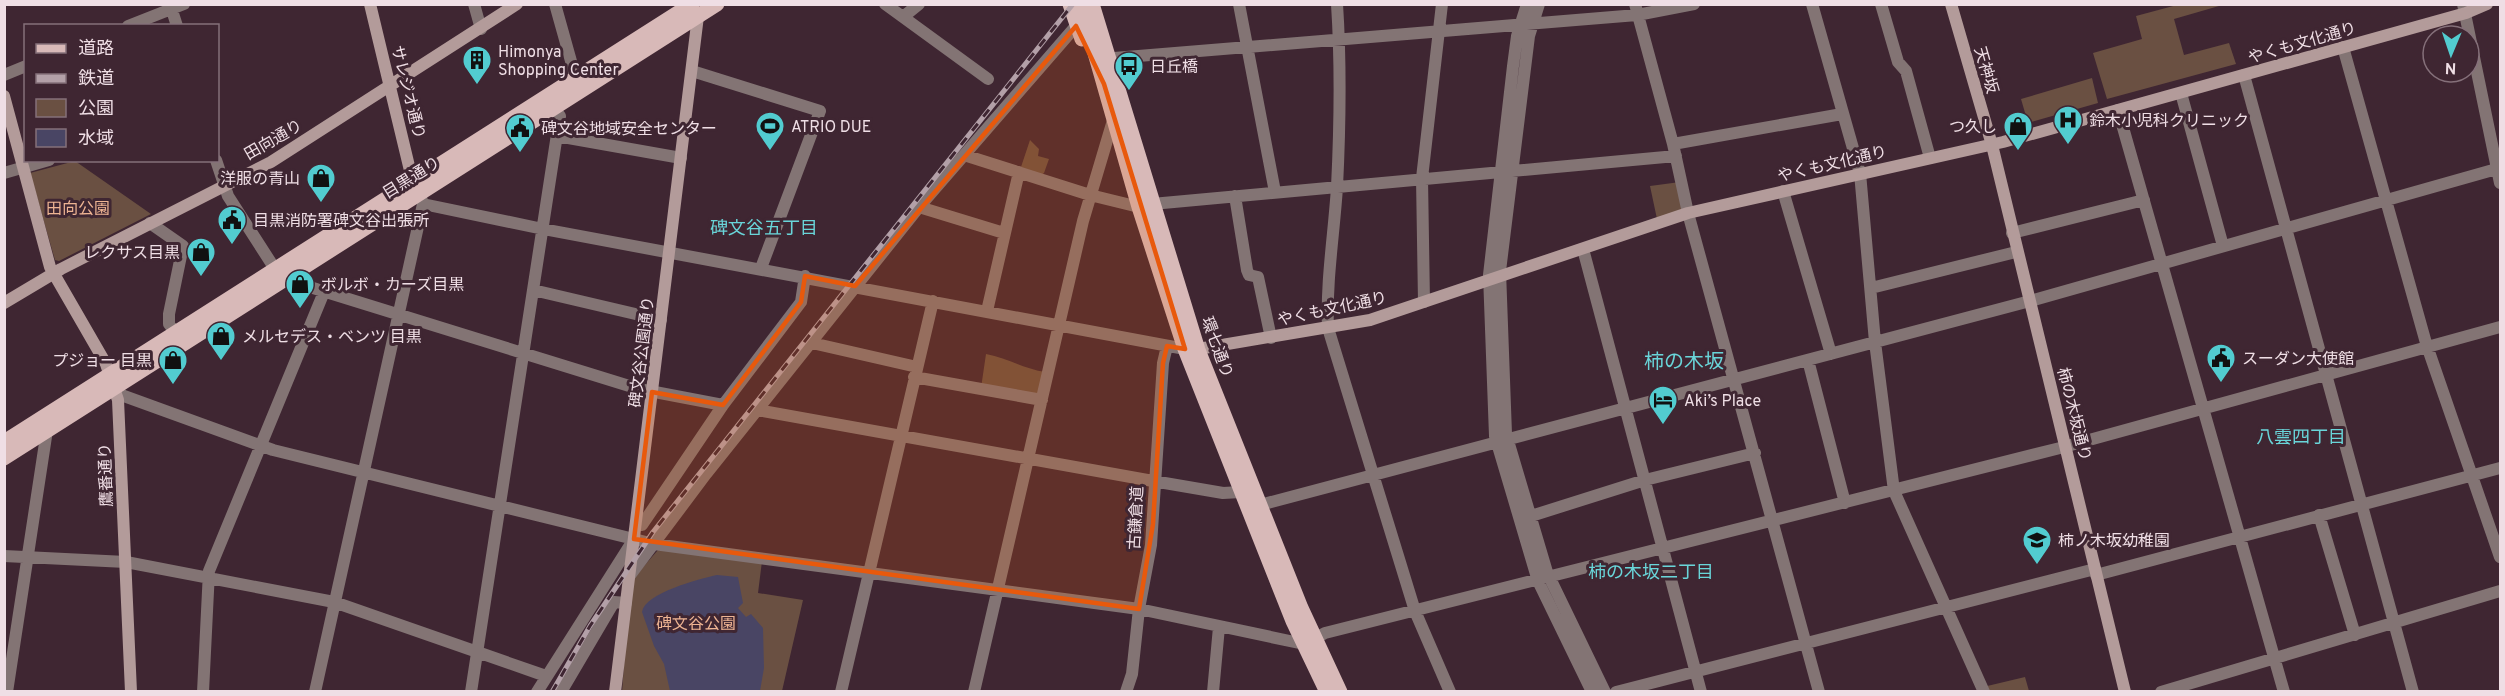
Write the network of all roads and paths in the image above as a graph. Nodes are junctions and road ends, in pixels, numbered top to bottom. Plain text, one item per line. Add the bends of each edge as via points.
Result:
1 (184, 4) edge
2 (370, 4) edge
3 (474, 4) edge
4 (517, 4) edge
5 (555, 4) edge
6 (717, 4) edge
7 (885, 4) edge
8 (919, 4) edge
9 (1092, 4) edge
10 (1102, 4) edge
11 (1239, 4) edge
12 (1337, 4) edge
13 (1442, 4) edge
14 (1527, 4) edge
15 (1539, 4) edge
16 (1812, 4) edge
17 (1881, 4) edge
18 (1951, 4) edge
19 (2487, 4) edge
20 (1692, 5) edge
21 (171, 7) edge
22 (697, 8) edge
23 (2465, 9) edge
24 (1636, 10) edge
25 (1076, 11) edge
26 (903, 17) junction
27 (133, 24) edge
28 (176, 24) edge
29 (1526, 24) junction
30 (481, 29) junction
31 (1437, 30) junction
32 (1339, 39) junction
33 (1248, 47) junction
34 (2343, 47) junction
35 (1114, 58) junction
36 (24, 67) edge
37 (692, 71) junction
38 (4, 75) edge
39 (2244, 75) junction
40 (576, 79) junction
41 (988, 79) dead end
42 (1110, 83) junction
43 (392, 87) junction
44 (2181, 93) junction
45 (4, 96) edge
46 (554, 108) junction
47 (2118, 110) junction
48 (1842, 114) junction
49 (1114, 117) junction
50 (557, 136) junction
51 (1992, 145) junction
52 (1675, 150) junction
53 (964, 155) junction
54 (681, 158) junction
55 (1930, 158) junction
56 (42, 162) edge
57 (217, 162) edge
58 (24, 167) junction
59 (2499, 168) edge
60 (1506, 171) junction
61 (4, 172) edge
62 (1019, 172) junction
63 (1860, 173) junction
64 (1422, 178) junction
65 (2500, 183) edge
66 (223, 185) junction
67 (1337, 186) junction
68 (417, 191) junction
69 (1783, 191) junction
70 (1275, 192) junction
71 (1090, 195) junction
72 (1235, 196) junction
73 (2144, 200) junction
74 (2385, 200) junction
75 (1146, 206) junction
76 (920, 207) junction
77 (1688, 213) junction
78 (150, 223) junction
79 (543, 229) junction
80 (2286, 229) junction
81 (1004, 233) junction
82 (2012, 233) junction
83 (2223, 246) junction
84 (1583, 249) junction
85 (669, 251) junction
86 (2016, 252) junction
87 (2162, 264) junction
88 (761, 268) junction
89 (54, 273) junction
90 (280, 274) junction
91 (804, 276) junction
92 (1494, 278) junction
93 (855, 286) junction
94 (1870, 288) junction
95 (533, 290) junction
96 (324, 292) junction
97 (933, 301) junction
98 (2030, 301) junction
99 (1424, 302) junction
100 (4, 303) edge
101 (987, 311) junction
102 (398, 316) junction
103 (661, 320) junction
104 (1059, 326) junction
105 (2500, 327) edge
106 (1328, 328) junction
107 (175, 332) junction
108 (1271, 338) junction
109 (1875, 342) junction
110 (812, 343) junction
111 (1167, 346) junction
112 (2427, 348) junction
113 (1192, 349) junction
114 (524, 354) junction
115 (1831, 354) junction
116 (1808, 360) junction
117 (916, 372) junction
118 (2325, 376) junction
119 (1735, 379) junction
120 (112, 381) junction
121 (652, 392) junction
122 (1042, 400) junction
123 (723, 405) junction
124 (757, 410) junction
125 (2202, 410) junction
126 (1628, 414) junction
127 (47, 430) junction
128 (901, 436) junction
129 (4, 442) edge
130 (1502, 442) junction
131 (260, 445) junction
132 (2066, 447) junction
133 (1755, 453) junction
134 (4, 458) edge
135 (1029, 459) junction
136 (2500, 468) edge
137 (363, 473) junction
138 (1372, 474) junction
139 (2472, 475) junction
140 (1645, 480) junction
141 (1154, 481) junction
142 (1894, 490) junction
143 (1241, 492) junction
144 (1845, 503) junction
145 (2361, 504) junction
146 (1260, 505) junction
147 (499, 506) junction
148 (2319, 515) junction
149 (1531, 516) junction
150 (1774, 521) junction
151 (636, 524) junction
152 (2240, 538) junction
153 (634, 539) junction
154 (654, 544) junction
155 (1662, 549) junction
156 (4, 556) edge
157 (2500, 557) edge
158 (27, 558) junction
159 (126, 562) junction
160 (2096, 572) junction
161 (869, 573) junction
162 (208, 578) junction
163 (628, 578) junction
164 (1544, 579) junction
165 (998, 590) junction
166 (2500, 591) edge
167 (334, 602) junction
168 (626, 603) junction
169 (1948, 607) junction
170 (1139, 609) junction
171 (1415, 611) junction
172 (2393, 624) junction
173 (1219, 627) junction
174 (2355, 635) junction
175 (1309, 641) junction
176 (1806, 644) junction
177 (477, 651) junction
178 (2275, 660) junction
179 (1696, 671) junction
180 (546, 676) junction
181 (7, 692) edge
182 (131, 692) edge
183 (203, 692) edge
184 (315, 692) edge
185 (471, 692) edge
186 (537, 692) edge
187 (561, 692) edge
188 (615, 692) edge
189 (841, 692) edge
190 (974, 692) edge
191 (1126, 692) edge
192 (1213, 692) edge
193 (1327, 692) edge
194 (1340, 692) edge
195 (1450, 692) edge
196 (1592, 692) edge
197 (1605, 692) edge
198 (1616, 692) edge
199 (1701, 692) edge
200 (1819, 692) edge
201 (1984, 692) edge
202 (2125, 692) edge
203 (2161, 692) edge
204 (2284, 692) edge
205 (2412, 692) edge

1 - 21 street
2 - 43 street, サレジオ通り
3 - 30 street
4 - 30 street, 田向通り
5 - 40 street
6 - 22 main road, 目黒通り
7 - 26 street
8 - 26 street
9 - 42 main road, 環七通り
10 - 35 main road
11 - 33 street
12 - 32 street
13 - 31 street
14 - 29 street
15 - 29 street
16 - 48 street
17 - 55 street via 1898,62 1906,71
18 - 51 street, 天神坂
19 - 23 street, やくも文化通り
20 - 24 street
21 - 27 street
21 - 28 street
22 - 37 street, 碑文谷公園通り
22 - 40 main road, 目黒通り
22 - 46 main road, 目黒通り
23 - 34 street, やくも文化通り
23 - 59 street
24 - 29 street
24 - 52 street
25 - 42 main road
25 - 42 main road, 環七通り
25 - 53 street
26 - 41 street
29 - 31 street
29 - 60 street
30 - 43 street, 田向通り
31 - 32 street
31 - 64 street
32 - 33 street
32 - 67 street
33 - 35 street
33 - 70 street
34 - 39 street, やくも文化通り
34 - 74 street
35 - 42 main road
36 - 38 street
37 - 54 street, 碑文谷公園通り
37 - 88 street via 820,111
39 - 44 street, やくも文化通り
39 - 80 street
40 - 68 main road, 目黒通り
42 - 49 main road, 環七通り
42 - 75 main road, 環七通り
43 - 66 street, 田向通り via 271,162
43 - 68 street, サレジオ通り
44 - 47 street, やくも文化通り
44 - 83 street
45 - 58 street, 鷹番通り
46 - 50 street via 560,116
46 - 68 main road, 目黒通り
47 - 51 street, やくも文化通り
47 - 73 street
48 - 52 street
48 - 63 street
49 - 71 street
49 - 75 main road, 環七通り
50 - 54 street
50 - 79 street
51 - 55 street, やくも文化通り
51 - 82 street, 柿の木坂通り
52 - 60 street
52 - 77 street
53 - 62 street
53 - 76 street
54 - 85 street, 碑文谷公園通り
55 - 63 street, やくも文化通り
56 - 58 street
57 - 66 street
58 - 61 street
58 - 89 street, 鷹番通り
59 - 65 street
59 - 74 street
60 - 64 street
60 - 92 street
62 - 71 street
62 - 81 street
63 - 69 street, やくも文化通り
63 - 94 street
64 - 67 street
64 - 99 street
66 - 78 street, 田向通り
66 - 90 street
67 - 70 street
67 - 106 street
68 - 79 street
68 - 90 main road, 目黒通り
68 - 102 street
69 - 77 street, やくも文化通り
69 - 115 street
70 - 72 street
71 - 75 street
71 - 104 street
72 - 75 street
72 - 108 street via 1247,270 1249,275 1258,277
73 - 82 street
73 - 87 street
74 - 80 street
74 - 112 street
75 - 113 main road, 環七通り
76 - 81 street
76 - 93 street
77 - 84 street, やくも文化通り
77 - 119 street
78 - 89 street, 田向通り
78 - 107 street via 183,246 169,314 169,324
79 - 85 street
79 - 95 street
80 - 83 street
80 - 118 street
81 - 101 street
82 - 86 street, 柿の木坂通り
83 - 87 street
84 - 92 street, やくも文化通り
84 - 126 street
85 - 88 street
85 - 103 street, 碑文谷公園通り
86 - 94 street
86 - 98 street, 柿の木坂通り
87 - 98 street
87 - 125 street
88 - 91 street
89 - 100 street, 田向通り
89 - 120 street, 鷹番通り
90 - 96 street
90 - 107 main road, 目黒通り
90 - 120 main road, 目黒通り
91 - 93 street
91 - 123 street via 801,302
92 - 99 street, やくも文化通り
92 - 130 street
93 - 97 street
93 - 110 street
94 - 109 street
95 - 103 street
95 - 114 street
96 - 102 street
96 - 131 street
97 - 101 street
97 - 117 street
98 - 109 street
98 - 132 street, 柿の木坂通り
99 - 106 street, やくも文化通り via 1370,320
101 - 104 street
102 - 114 street
102 - 137 street
103 - 121 street, 碑文谷公園通り
104 - 111 street
104 - 122 street
105 - 112 street
106 - 108 street, やくも文化通り
106 - 138 street
107 - 120 main road, 目黒通り
108 - 113 street, やくも文化通り
109 - 115 street
109 - 142 street
110 - 117 street
110 - 124 street
111 - 113 street
111 - 141 street, 古鎌倉道
112 - 118 street
112 - 139 street
113 - 143 main road, 環七通り
113 - 146 main road, 環七通り
114 - 121 street
114 - 147 street
115 - 116 street
116 - 119 street
116 - 144 street
117 - 122 street
117 - 128 street
118 - 125 street
118 - 145 street
119 - 126 street
119 - 133 street
120 - 127 main road, 目黒通り
120 - 129 main road, 目黒通り
120 - 131 street via 124,396
120 - 159 street, 鷹番通り via 118,400
121 - 123 street
121 - 151 street, 碑文谷公園通り
122 - 135 street
123 - 151 street via 660,501 642,525
124 - 128 street
124 - 154 street
125 - 132 street
125 - 152 street
126 - 130 street
126 - 140 street
127 - 134 main road, 目黒通り
127 - 158 street
128 - 135 street
128 - 161 street
130 - 138 street
130 - 149 street
130 - 164 street
131 - 137 street
131 - 162 street
132 - 142 street
132 - 160 street, 柿の木坂通り
133 - 140 street
133 - 150 street
135 - 141 street
135 - 165 street
136 - 139 street
137 - 147 street
137 - 167 street
138 - 146 street
138 - 171 street
139 - 145 street
139 - 157 street
140 - 149 street
140 - 155 street
141 - 143 street via 1223,493
141 - 170 street, 古鎌倉道 via 1149,563
142 - 144 street
142 - 169 street
143 - 175 main road, 環七通り
144 - 150 street
145 - 148 street
145 - 172 street
146 - 175 main road, 環七通り
147 - 153 street
147 - 177 street
148 - 152 street
148 - 174 street
149 - 164 street
150 - 155 street
150 - 176 street
151 - 153 street, 碑文谷公園通り
152 - 160 street
152 - 178 street
153 - 154 street
153 - 163 street, 碑文谷公園通り
153 - 180 street
154 - 161 street
154 - 163 street
155 - 164 street
155 - 179 street
156 - 158 street
158 - 159 street
158 - 181 street
159 - 162 street
159 - 182 street, 鷹番通り
160 - 169 street
160 - 202 street, 柿の木坂通り
161 - 165 street
161 - 189 street
162 - 167 street
162 - 183 street
163 - 168 street, 碑文谷公園通り
164 - 171 street
164 - 196 street
164 - 197 street
165 - 170 street
165 - 190 street
166 - 172 street
167 - 177 street
167 - 184 street
168 - 187 street via 614,602
168 - 188 street, 碑文谷公園通り
169 - 176 street
169 - 201 street
170 - 173 street
170 - 191 street, 古鎌倉道 via 1132,674
171 - 175 street via 1325,633
171 - 195 street
172 - 174 street
172 - 205 street
173 - 175 street
173 - 192 street
174 - 178 street
175 - 193 main road, 環七通り
175 - 194 main road, 環七通り
176 - 179 street
176 - 200 street
177 - 180 street
177 - 185 street
178 - 203 street
178 - 204 street
179 - 198 street
179 - 199 street
180 - 186 street

